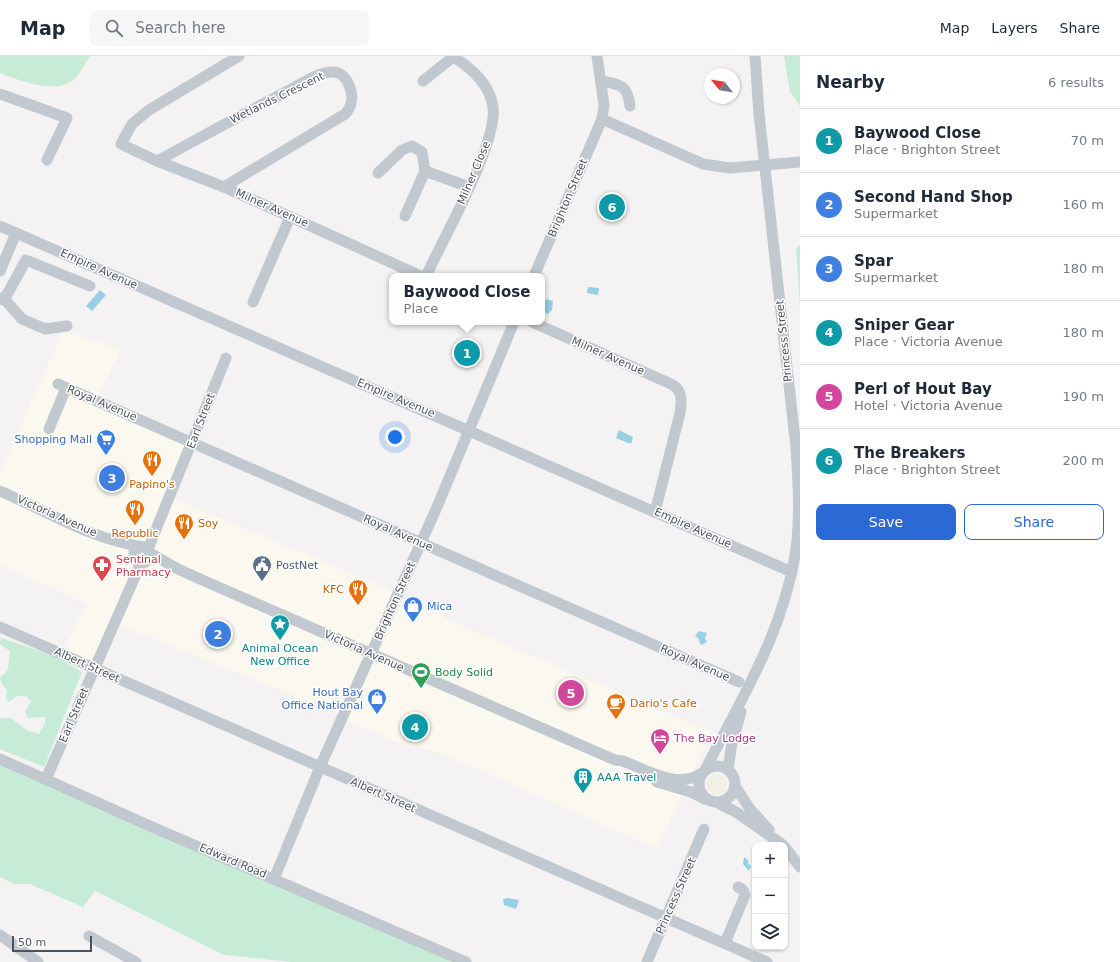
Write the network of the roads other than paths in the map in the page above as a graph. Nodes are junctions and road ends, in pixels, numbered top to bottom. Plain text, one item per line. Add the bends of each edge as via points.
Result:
1 (239, 56) edge
2 (453, 56) edge
3 (597, 56) edge
4 (755, 56) edge
5 (423, 81) dead end
6 (602, 81) junction
7 (0, 94) edge
8 (630, 106) dead end
9 (602, 119) junction
10 (48, 160) dead end
11 (157, 161) junction
12 (800, 162) edge
13 (766, 166) junction
14 (425, 171) junction
15 (378, 173) dead end
16 (224, 187) junction
17 (469, 187) junction
18 (404, 216) dead end
19 (290, 217) junction
20 (0, 226) edge
21 (16, 233) junction
22 (0, 271) edge
23 (415, 273) edge
24 (427, 273) edge
25 (535, 273) edge
26 (90, 286) dead end
27 (2, 299) edge
28 (253, 302) dead end
29 (513, 325) edge
30 (539, 325) edge
31 (66, 326) dead end
32 (226, 358) dead end
33 (49, 429) dead end
34 (468, 429) junction
35 (193, 442) junction
36 (0, 492) edge
37 (655, 512) junction
38 (421, 543) junction
39 (143, 555) junction
40 (792, 572) junction
41 (0, 627) edge
42 (371, 654) junction
43 (94, 668) junction
44 (739, 682) dead end
45 (748, 691) junction
46 (0, 759) edge
47 (615, 760) junction
48 (320, 768) junction
49 (728, 769) junction
50 (704, 771) junction
51 (46, 779) junction
52 (735, 786) junction
53 (705, 799) junction
54 (718, 803) junction
55 (704, 829) dead end
56 (774, 837) junction
57 (779, 842) edge
58 (788, 851) edge
59 (800, 867) edge
60 (274, 879) junction
61 (738, 886) dead end
62 (666, 917) junction
63 (0, 935) edge
64 (89, 936) dead end
65 (724, 943) junction
66 (38, 962) edge
67 (136, 962) edge
68 (466, 962) edge
69 (647, 962) edge
70 (767, 962) edge

1 - 11 street, Milner Avenue via 149,110 132,124 121,144
2 - 5 street
2 - 17 street, Milner Close via 469,68 482,84 489,94 493,107 490,133
3 - 6 street, Brighton Street
4 - 13 street, Princess Street
6 - 8 street via 622,87 629,96
6 - 9 street, Brighton Street
7 - 10 street via 67,118
9 - 13 street via 703,164 730,168
9 - 25 street, Brighton Street
11 - 16 street, Milner Avenue
11 - 16 street, Wetlands Crescent via 316,76 333,72 344,77 352,95 350,107 345,114
12 - 13 street
13 - 40 street, Princess Street via 798,475 797,541
14 - 15 street via 422,152 412,146 406,148
14 - 17 street
14 - 18 street
16 - 19 street, Milner Avenue
17 - 24 street, Milner Close
19 - 23 street, Milner Avenue
19 - 28 street
20 - 21 street, Empire Avenue
21 - 22 street
21 - 34 street, Empire Avenue
26 - 27 street via 26,260
27 - 31 street via 22,319 45,329
29 - 34 street, Brighton Street
30 - 37 street, Milner Avenue via 677,388 680,394 679,416
32 - 35 street, Earl Street
33 - 35 street, Royal Avenue via 62,386
34 - 37 street, Empire Avenue
34 - 38 street, Brighton Street
35 - 38 street, Royal Avenue
35 - 39 street, Earl Street
36 - 39 street, Victoria Avenue
37 - 40 street, Empire Avenue
38 - 42 street, Brighton Street
38 - 44 street, Royal Avenue
39 - 42 street, Victoria Avenue
39 - 43 street, Earl Street
40 - 45 street, Princess Street via 773,634
41 - 43 street, Albert Street
42 - 47 street, Victoria Avenue
42 - 48 street, Brighton Street
43 - 48 street, Albert Street
43 - 51 street, Earl Street
45 - 49 street, Princess Street via 732,743
45 - 50 street, Princess Street
46 - 51 street, Edward Road
47 - 50 street, Victoria Avenue via 671,779 694,778
47 - 53 street, Victoria Avenue via 652,780
48 - 60 street, Brighton Street
48 - 62 street, Albert Street
49 - 50 street via 716,766
49 - 52 street via 734,777
50 - 53 street via 698,787
51 - 60 street, Edward Road
52 - 54 street via 730,798
52 - 56 street via 750,809
53 - 54 street
54 - 56 street
55 - 62 street, Princess Street
56 - 57 street
58 - 59 street
60 - 68 street, Edward Road
61 - 65 street via 744,890 744,895
62 - 65 street, Albert Street
62 - 69 street, Princess Street
63 - 66 street
64 - 67 street
65 - 70 street, Albert Street

